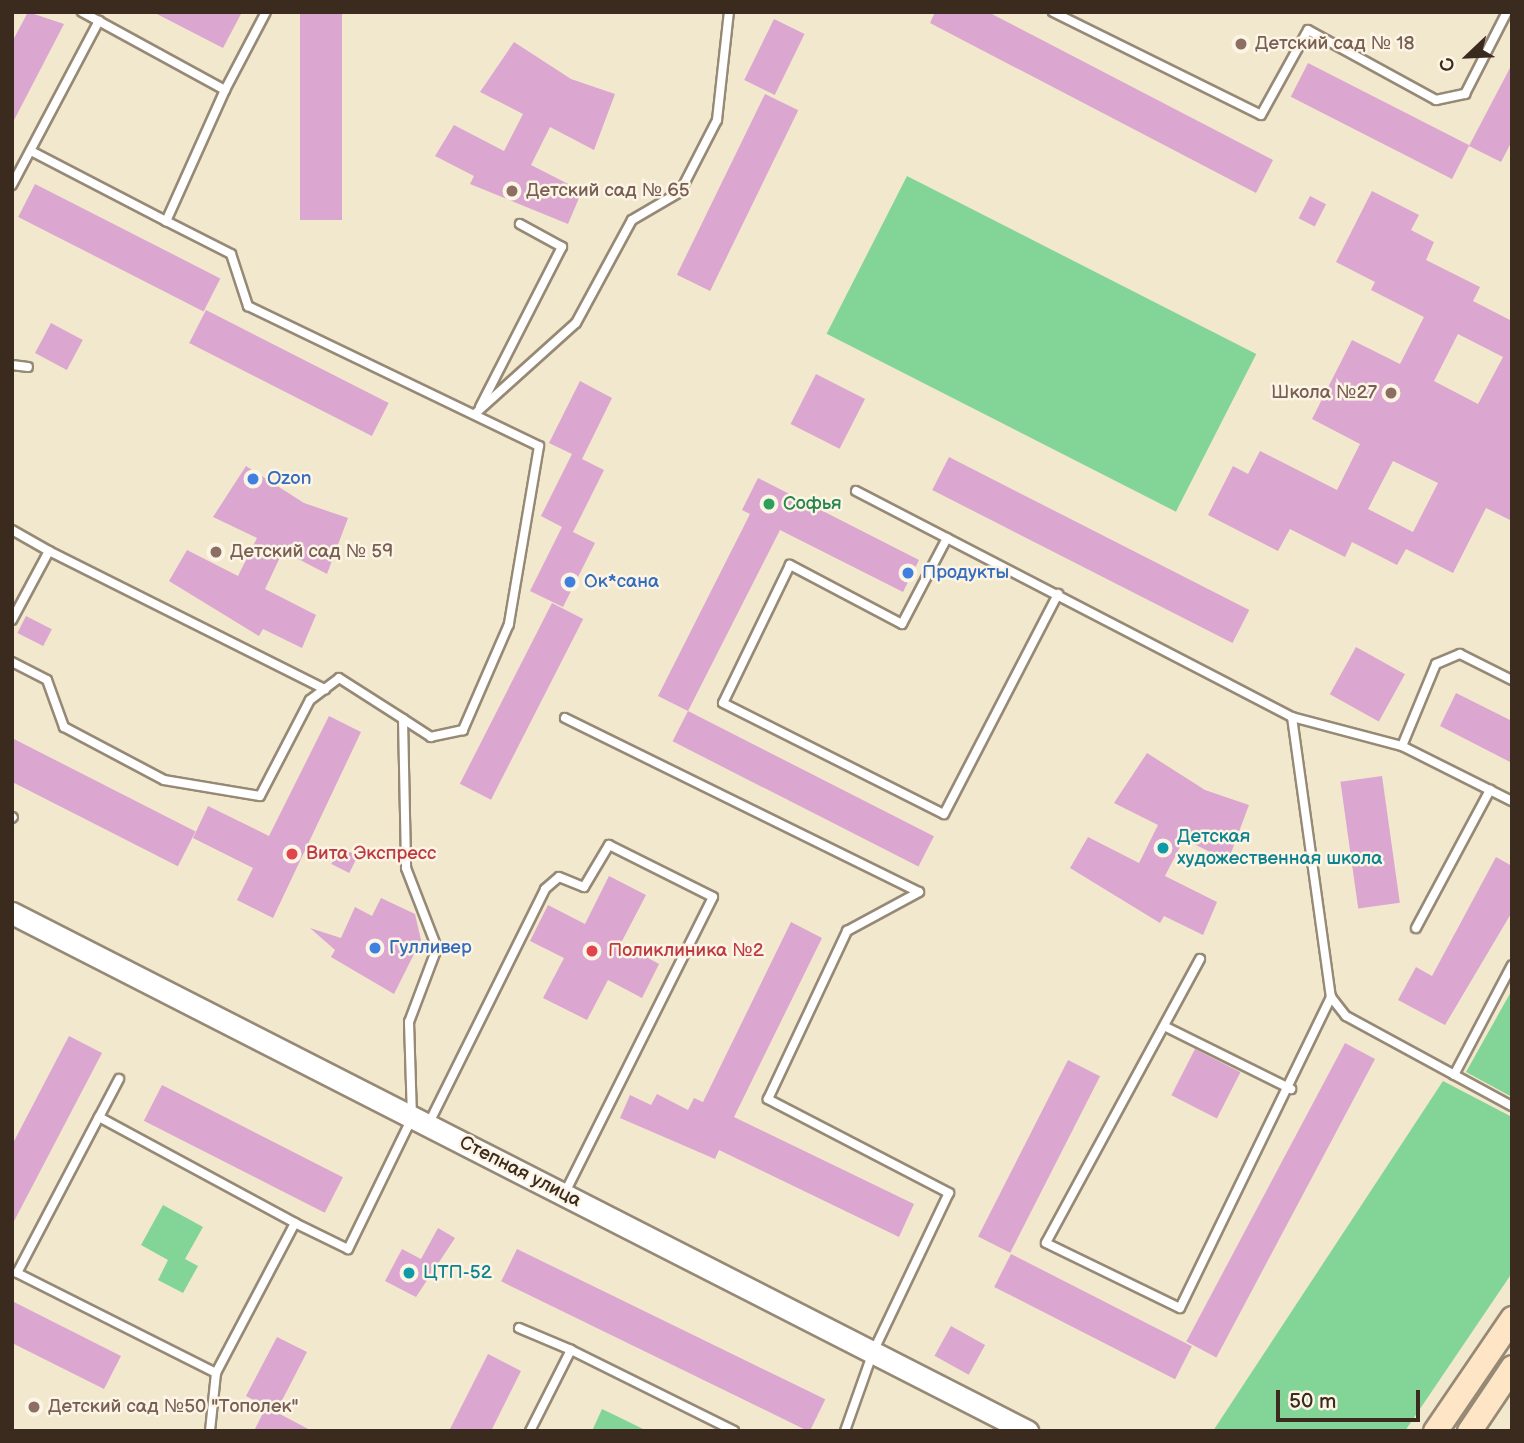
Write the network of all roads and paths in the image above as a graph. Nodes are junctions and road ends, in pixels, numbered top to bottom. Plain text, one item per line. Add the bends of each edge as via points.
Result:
1 (82, 12) edge
2 (266, 12) edge
3 (729, 12) edge
4 (1053, 12) edge
5 (1507, 12) edge
6 (99, 22) junction
7 (225, 90) junction
8 (31, 150) junction
9 (12, 185) edge
10 (166, 221) junction
11 (520, 224) dead end
12 (12, 365) edge
13 (28, 367) dead end
14 (477, 412) junction
15 (856, 491) dead end
16 (12, 530) edge
17 (947, 538) junction
18 (49, 551) junction
19 (1058, 594) junction
20 (12, 620) edge
21 (12, 662) edge
22 (1512, 680) edge
23 (325, 689) junction
24 (1292, 717) junction
25 (565, 718) dead end
26 (403, 719) junction
27 (1402, 746) junction
28 (1490, 790) junction
29 (1512, 801) edge
30 (12, 913) edge
31 (1416, 928) dead end
32 (1200, 959) dead end
33 (1512, 965) edge
34 (1331, 997) junction
35 (1164, 1026) junction
36 (1454, 1076) junction
37 (118, 1079) dead end
38 (1291, 1088) junction
39 (1512, 1106) edge
40 (99, 1117) junction
41 (420, 1121) junction
42 (564, 1195) junction
43 (295, 1223) junction
44 (15, 1272) edge
45 (1512, 1318) edge
46 (519, 1328) dead end
47 (570, 1350) junction
48 (873, 1352) junction
49 (1512, 1367) edge
50 (216, 1373) junction
51 (210, 1431) edge
52 (530, 1431) edge
53 (734, 1431) edge
54 (845, 1431) edge
55 (1027, 1431) edge
56 (1436, 1431) edge
57 (1469, 1431) edge

1 - 6 lane
2 - 7 lane
3 - 14 lane via 717,120 680,192 632,220 576,323
4 - 5 lane via 1261,115 1308,30 1436,100 1465,94
6 - 7 lane
6 - 8 lane
7 - 10 lane
8 - 9 lane
8 - 10 lane
10 - 14 lane via 231,254 248,306
11 - 14 lane via 562,247
12 - 13 lane
14 - 26 lane via 539,446 509,624 463,730 431,737
15 - 17 lane
16 - 18 lane
17 - 19 lane
17 - 19 lane via 902,624 790,565 723,703 944,814
18 - 20 lane
18 - 23 lane
19 - 24 lane
21 - 23 lane via 47,680 64,727 97,745 164,780 260,796 310,700
22 - 27 lane via 1460,654 1436,664
23 - 26 lane via 339,678
24 - 27 lane
24 - 34 lane
25 - 48 lane via 919,892 847,931 768,1099 949,1193
26 - 41 lane via 406,868 437,948 409,1022
27 - 28 lane
28 - 29 lane
28 - 31 lane
30 - 41 street, Степная улица
32 - 35 lane
33 - 36 lane
34 - 36 lane via 1346,1016
34 - 38 lane
35 - 38 lane
35 - 38 lane via 1045,1243 1180,1308
36 - 39 lane
37 - 40 lane
40 - 43 lane
40 - 44 lane
41 - 42 street, Степная улица
41 - 42 lane via 545,889 559,877 584,887 609,845 713,897
41 - 43 lane via 348,1250
42 - 48 street, Степная улица
43 - 50 lane
44 - 50 lane
45 - 56 main road
46 - 47 lane
47 - 52 lane
47 - 53 lane
48 - 54 lane
48 - 55 street, Степная улица
49 - 57 main road
50 - 51 lane

